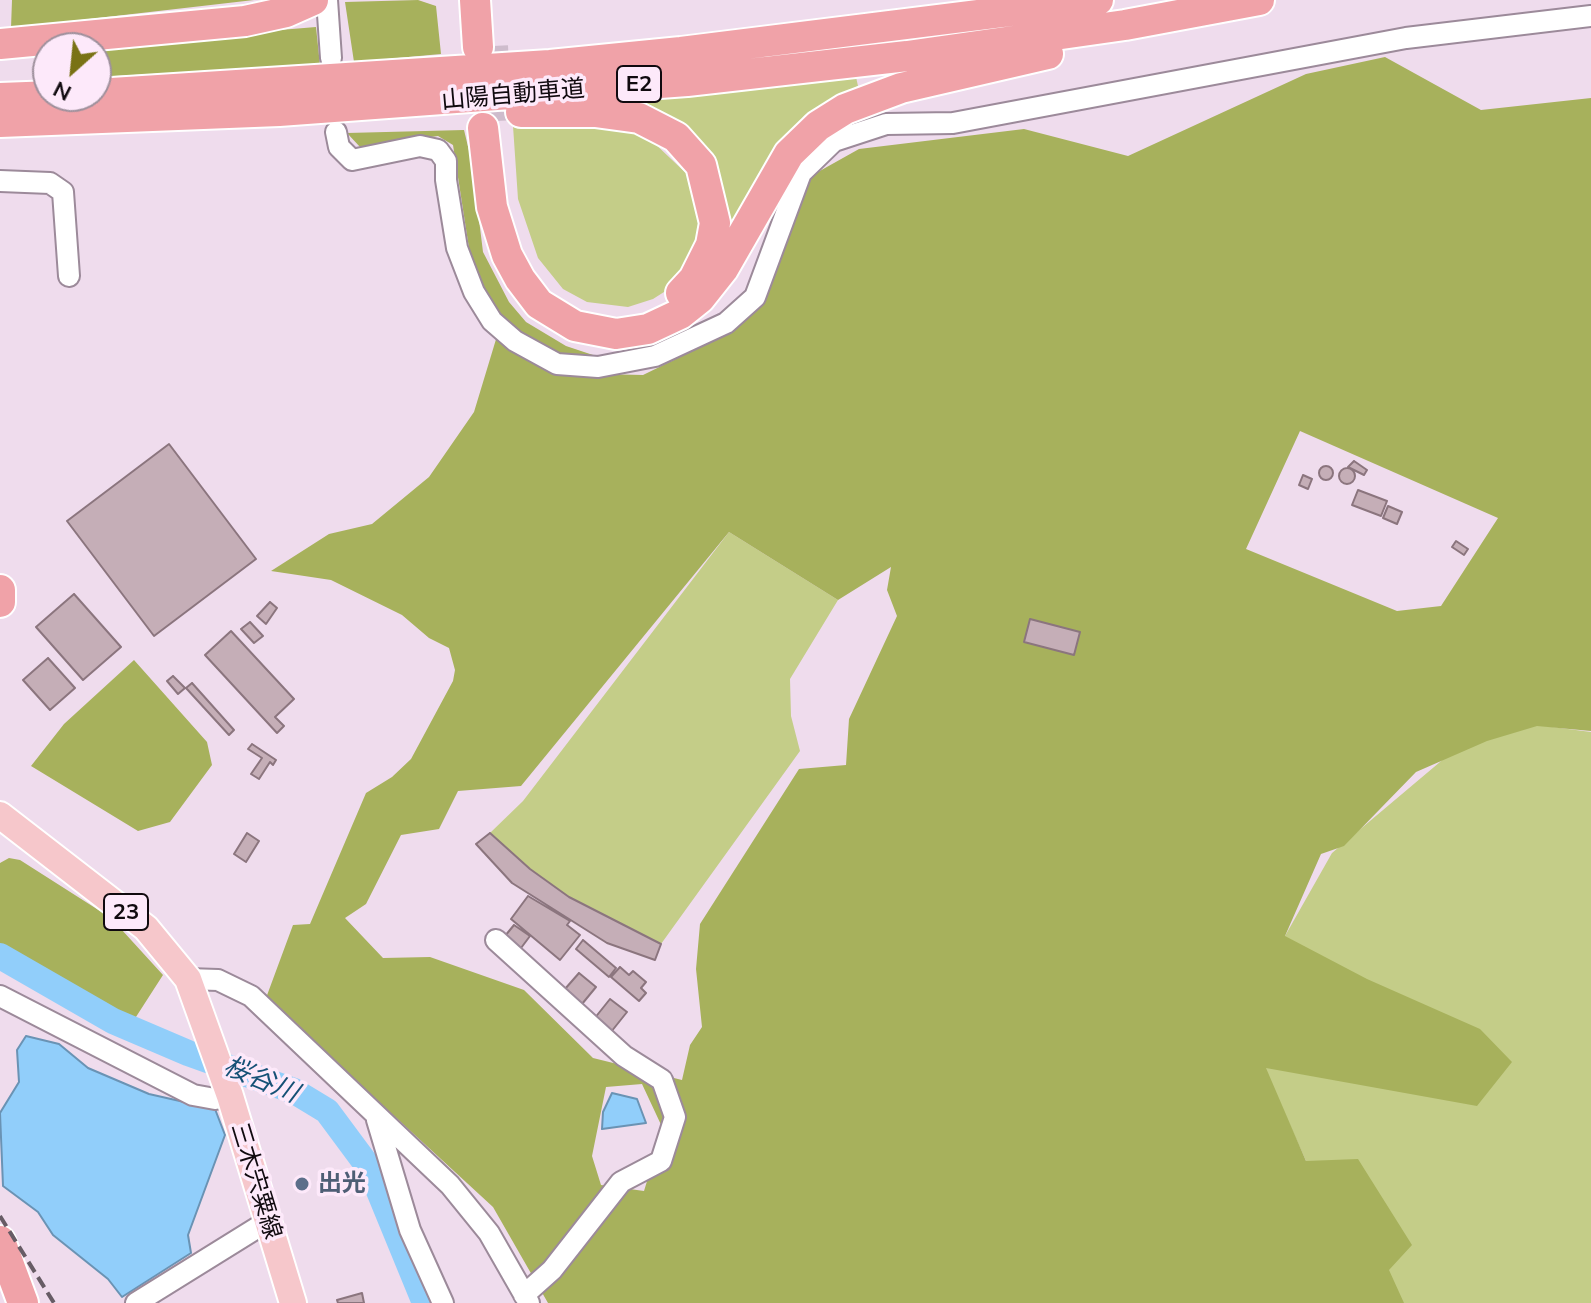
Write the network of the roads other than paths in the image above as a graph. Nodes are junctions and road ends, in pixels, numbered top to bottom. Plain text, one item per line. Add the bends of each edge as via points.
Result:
1 (313, 0) edge
2 (327, 0) edge
3 (475, 0) edge
4 (490, 0) edge
5 (1098, 0) edge
6 (1259, 0) edge
7 (1284, 0) edge
8 (1591, 16) edge
9 (0, 44) edge
10 (331, 58) dead end
11 (112, 93) edge
12 (32, 103) edge
13 (379, 105) junction
14 (8, 110) edge
15 (336, 132) dead end
16 (0, 181) edge
17 (69, 276) dead end
18 (0, 590) edge
19 (0, 602) edge
20 (0, 815) edge
21 (496, 940) dead end
22 (188, 979) junction
23 (0, 996) edge
24 (228, 1090) junction
25 (377, 1120) junction
26 (268, 1221) junction
27 (0, 1241) edge
28 (526, 1299) edge
29 (23, 1303) edge
30 (136, 1303) edge
31 (293, 1303) edge
32 (443, 1303) edge

1 - 9 highway via 245,21
2 - 10 street
3 - 4 highway via 486,47
5 - 11 highway, 山陽自動車道 / E2 via 579,62
6 - 13 highway, 山陽自動車道 / E2 via 907,56 687,81
7 - 13 highway via 901,88 845,109 789,154 723,269 700,298 648,329 616,334 575,326 539,304 507,255 492,207 490,127 504,197 534,273 575,309 607,319 632,317 666,303 694,279 711,245 715,223 701,165 676,137 639,118 595,112
8 - 15 street via 1406,38 953,123 886,124 834,141 801,173 755,297 726,323 655,356 598,367 557,364 492,321 457,248 446,161 438,150 420,146 352,160 339,147
12 - 14 highway, 山陽自動車道 / E2
13 - 14 highway, 山陽自動車道 / E2
16 - 17 street via 50,183 63,192
18 - 19 highway
20 - 22 main road, 三木宍粟線 / 23 via 146,928
21 - 28 street via 624,1056 662,1080 675,1117 661,1161 621,1182
22 - 24 main road, 三木宍粟線 / 23
22 - 25 street via 218,980 251,996
23 - 24 street via 193,1095 215,1099
24 - 26 main road, 三木宍粟線 / 23
25 - 28 street via 450,1185 489,1233
25 - 32 street via 410,1230
26 - 30 street
26 - 31 main road, 三木宍粟線 / 23
27 - 29 highway

